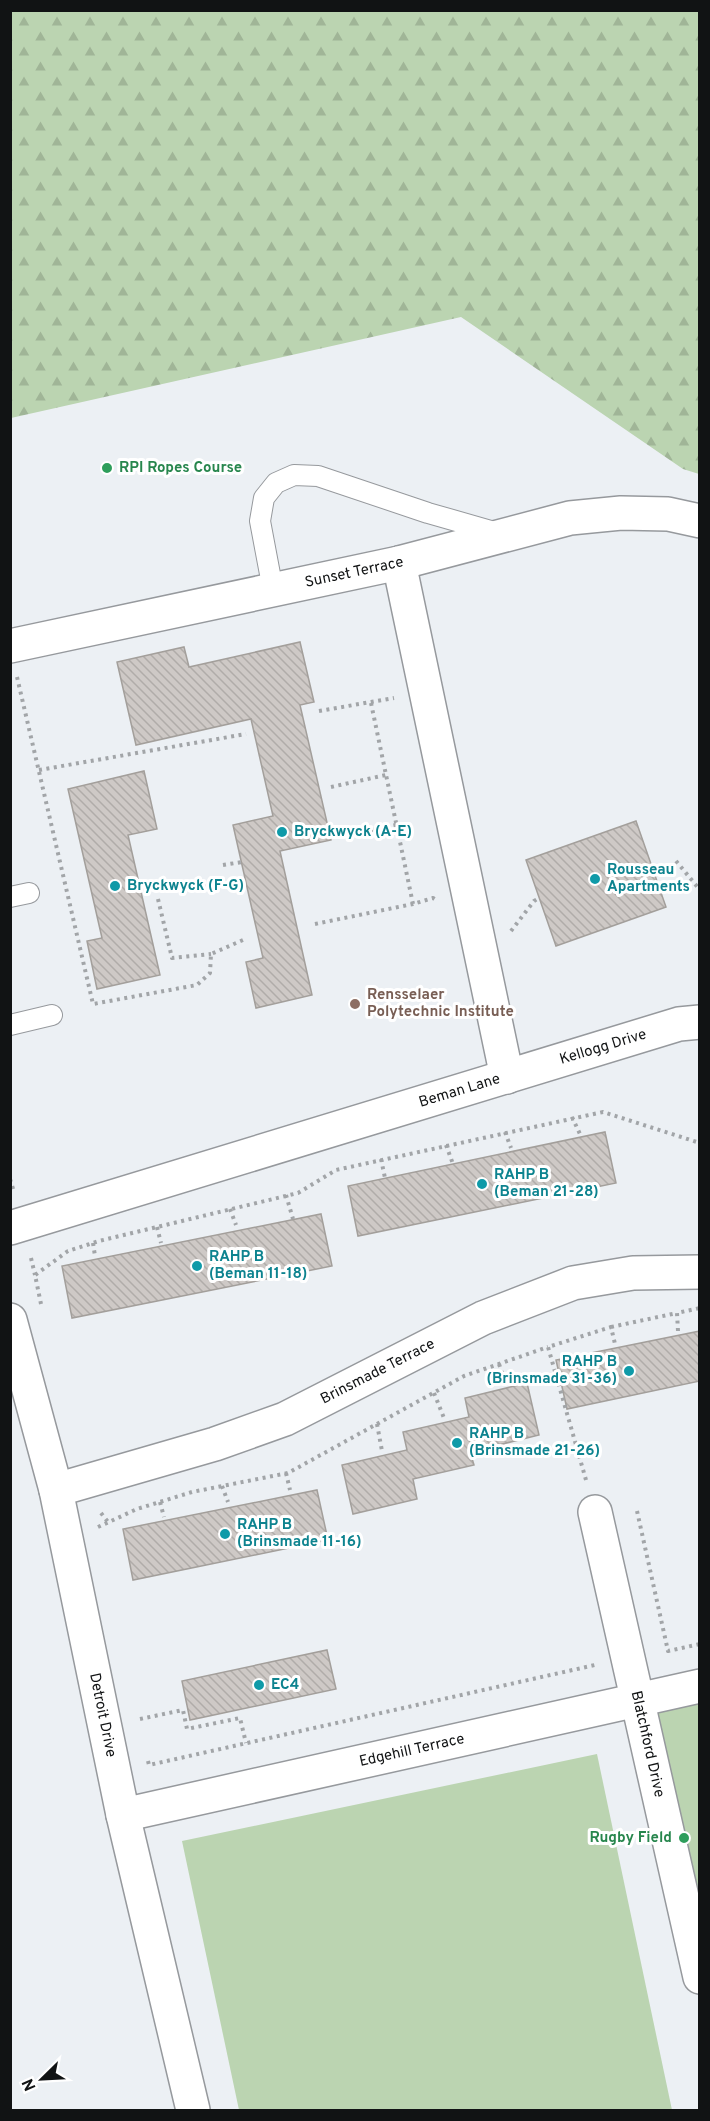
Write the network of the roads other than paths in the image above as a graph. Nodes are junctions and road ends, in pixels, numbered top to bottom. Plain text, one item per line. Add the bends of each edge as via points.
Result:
1 (699, 521) edge
2 (503, 535) junction
3 (399, 563) junction
4 (273, 590) junction
5 (13, 657) edge
6 (52, 1015) dead end
7 (699, 1022) edge
8 (10, 1025) edge
9 (507, 1077) junction
10 (10, 1228) edge
11 (699, 1272) edge
12 (10, 1320) edge
13 (56, 1490) junction
14 (595, 1512) road end
15 (699, 1686) edge
16 (638, 1699) junction
17 (123, 1815) junction
18 (699, 1977) edge
19 (193, 2110) edge

1 - 2 street, Sunset Terrace via 668,514 621,513 570,518
2 - 3 street, Sunset Terrace
2 - 4 lane via 318,476 294,475 276,483 264,498 260,521
3 - 4 street, Sunset Terrace
3 - 9 street, Beman Lane
4 - 5 street, Sunset Terrace
6 - 8 lane
7 - 9 street, Kellogg Drive via 679,1024
9 - 10 street, Beman Lane
11 - 13 street, Brinsmade Terrace via 633,1273 573,1283 483,1318 285,1419 215,1444
12 - 13 street, Detroit Drive
13 - 17 street, Detroit Drive
14 - 16 street, Blatchford Drive
15 - 16 street, Edgehill Terrace
16 - 17 street, Edgehill Terrace
16 - 18 street, Blatchford Drive
17 - 19 street, Detroit Drive

